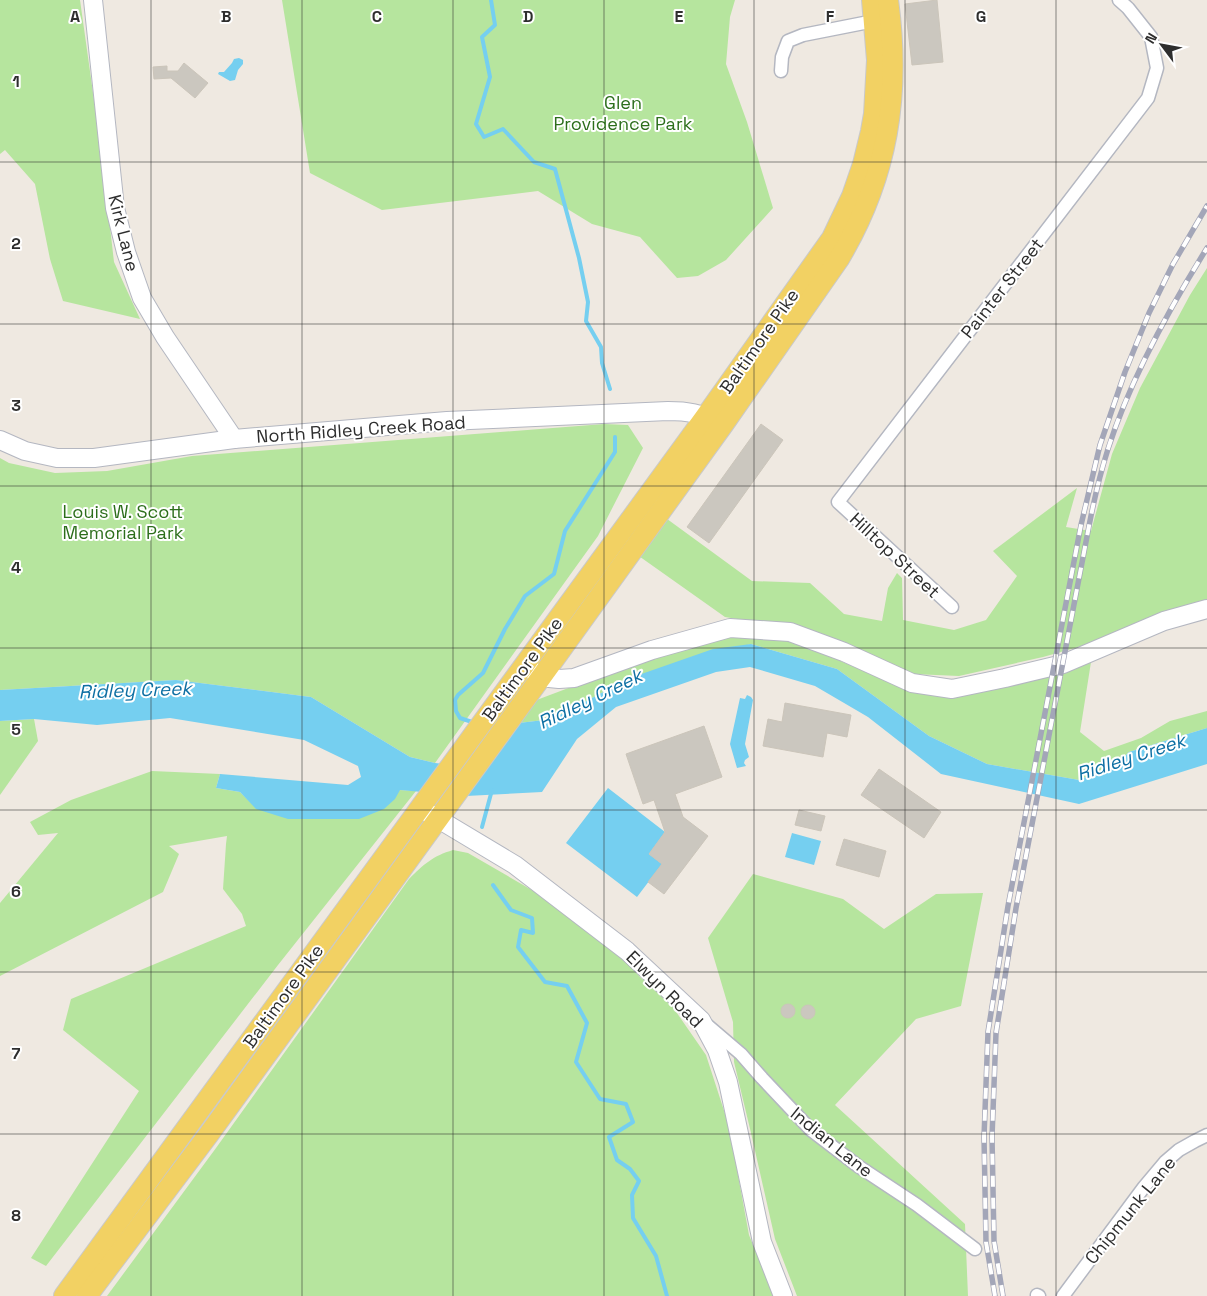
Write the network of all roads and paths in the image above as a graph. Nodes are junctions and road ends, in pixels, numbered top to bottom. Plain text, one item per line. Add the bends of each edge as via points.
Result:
1 (93, 0) edge
2 (872, 0) edge
3 (888, 0) edge
4 (1119, 0) edge
5 (874, 20) junction
6 (781, 71) dead end
7 (714, 421) junction
8 (234, 439) junction
9 (0, 440) edge
10 (838, 502) joint
11 (952, 607) dead end
12 (1207, 609) edge
13 (524, 666) junction
14 (542, 676) junction
15 (425, 802) junction
16 (438, 819) junction
17 (701, 1020) junction
18 (1207, 1135) edge
19 (975, 1249) dead end
20 (64, 1296) edge
21 (87, 1296) edge
22 (783, 1296) edge
23 (1063, 1296) edge

1 - 8 street, Kirk Lane via 115,208 126,252 142,298
2 - 5 main road, Baltimore Pike
3 - 7 main road, Baltimore Pike via 894,60 890,116 884,152 867,202 831,272
4 - 10 street, Painter Street via 1150,37 1157,68 1148,98
5 - 6 street via 803,35 788,42 782,56
5 - 7 main road, Baltimore Pike via 877,60 874,114 868,148 852,196 824,250
7 - 8 street, North Ridley Creek Road via 681,411 668,411 447,421
7 - 13 main road, Baltimore Pike
7 - 14 main road, Baltimore Pike
8 - 9 street, North Ridley Creek Road via 94,458 57,458
10 - 11 street, Hilltop Street
12 - 14 street via 1164,621 1064,664 952,688 912,683 790,632 730,628 652,650 574,678
13 - 14 street
13 - 15 main road, Baltimore Pike
14 - 16 main road, Baltimore Pike
15 - 16 street, Elwyn Road
15 - 20 main road, Baltimore Pike
16 - 17 street, Elwyn Road via 515,865 554,894 627,951
16 - 21 main road, Baltimore Pike
17 - 19 street, Indian Lane via 741,1054 812,1130
17 - 22 street, Elwyn Road via 718,1050 728,1082 762,1242
18 - 23 street, Chipmunk Lane via 1179,1150 1165,1162

